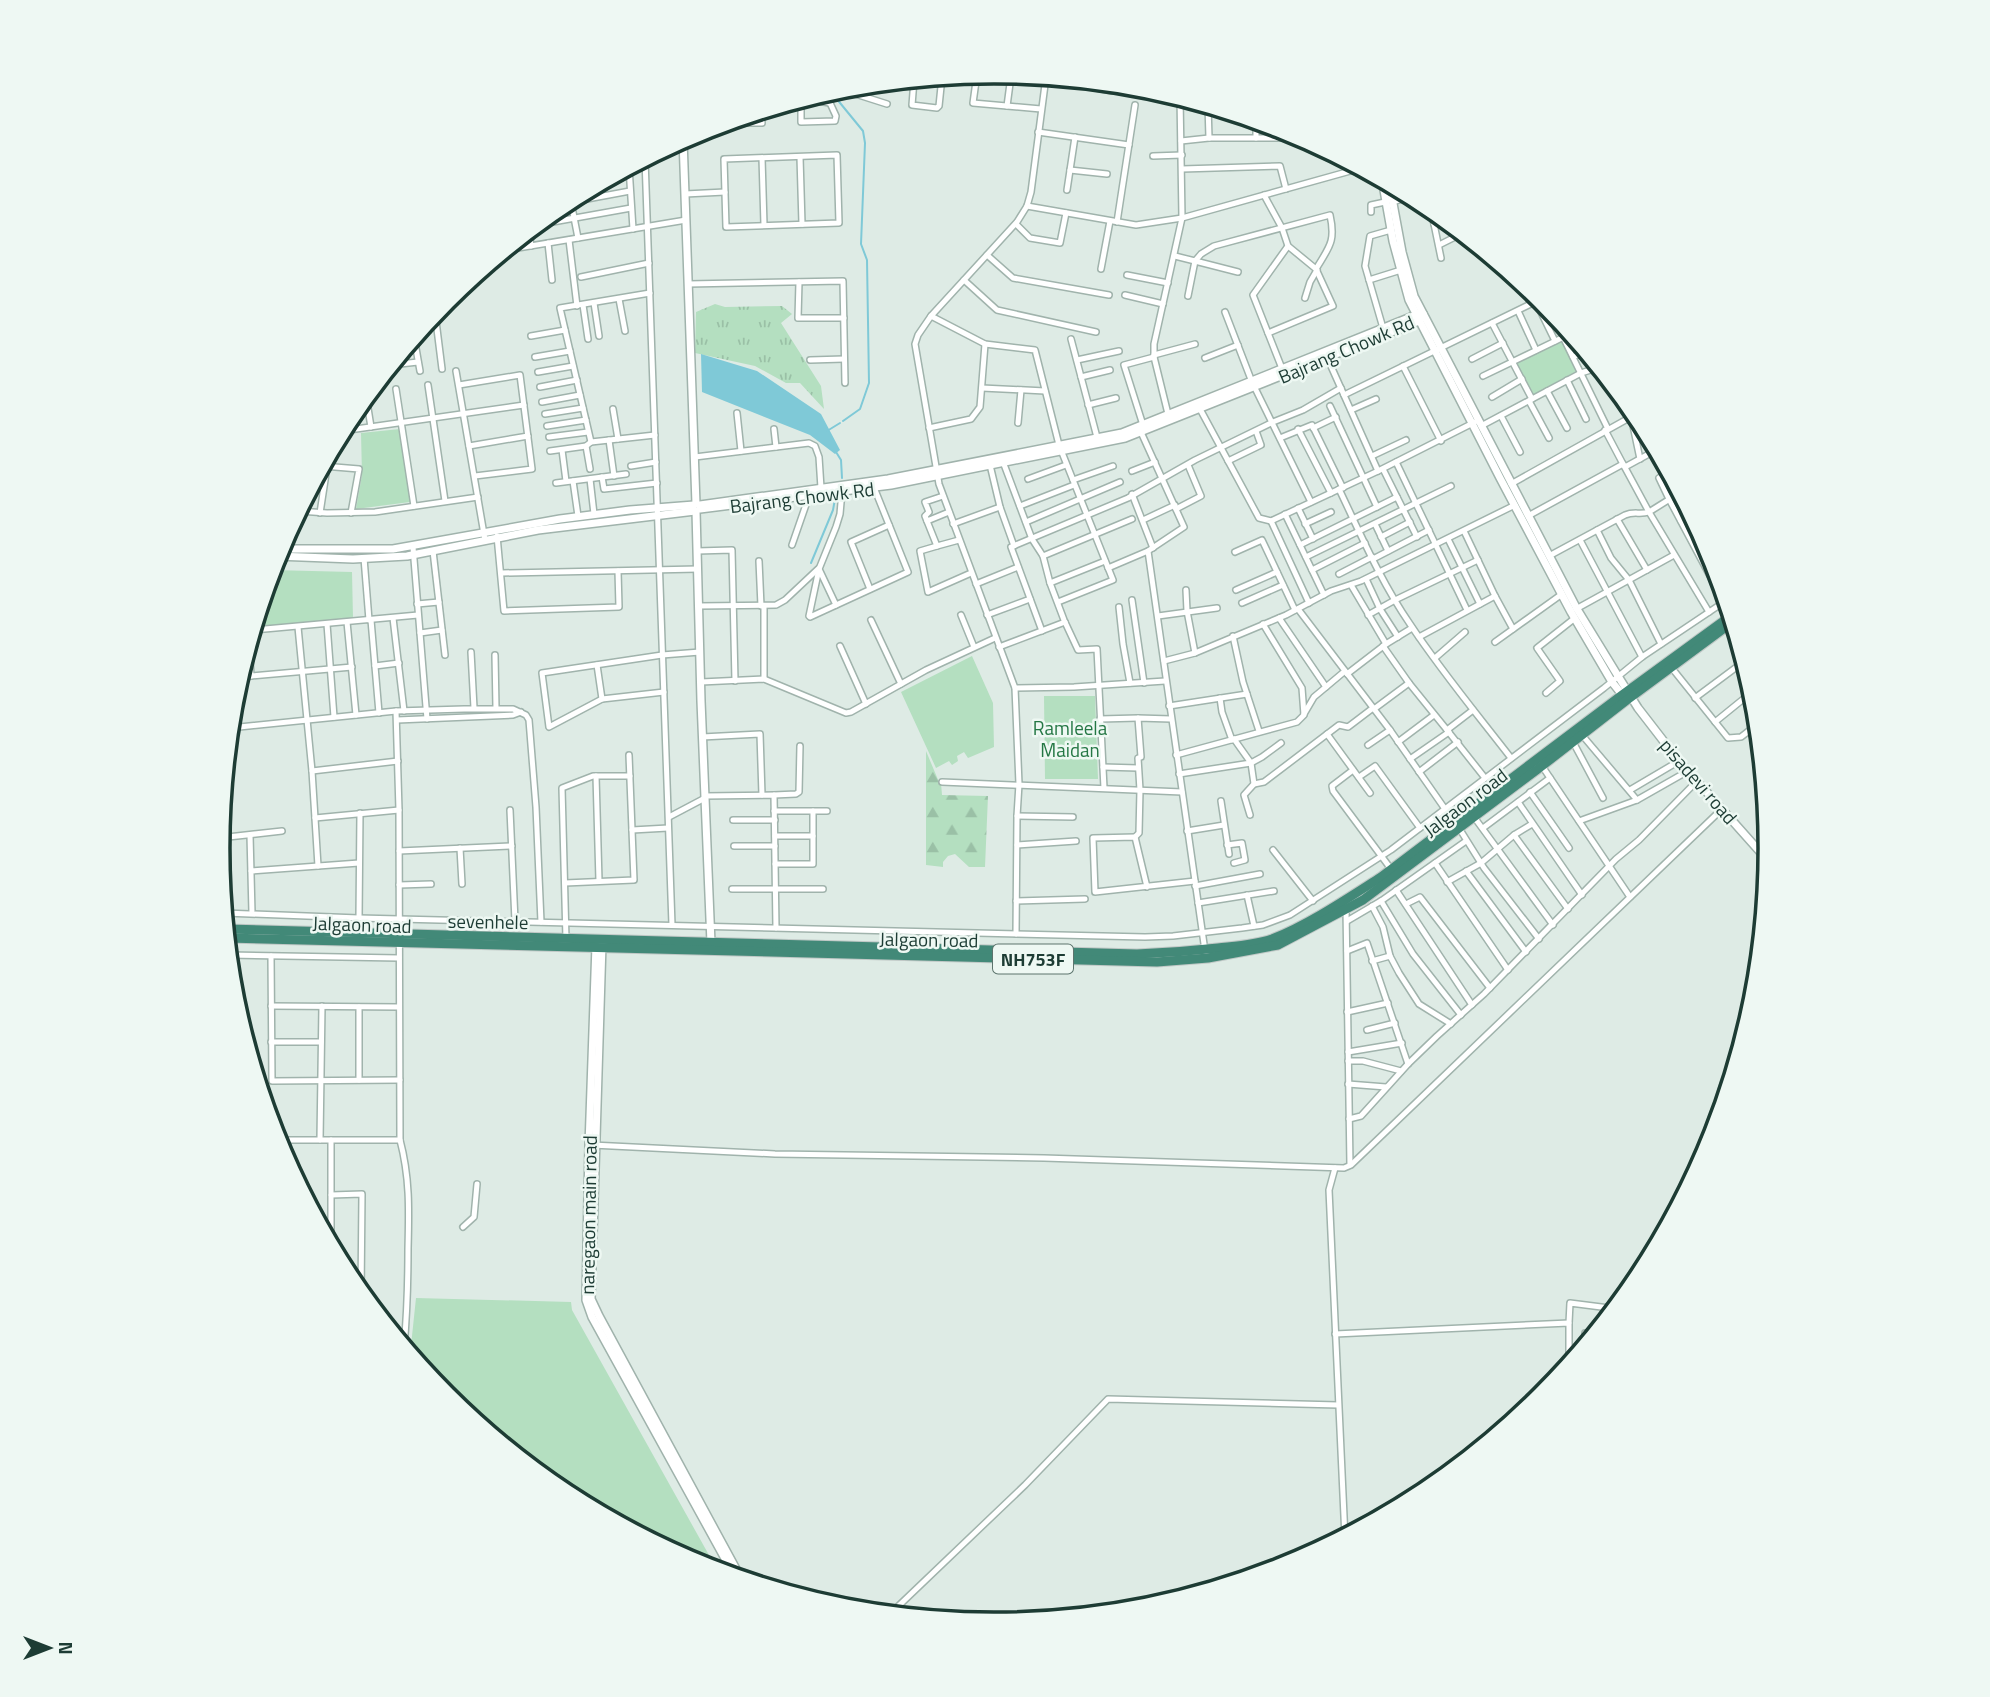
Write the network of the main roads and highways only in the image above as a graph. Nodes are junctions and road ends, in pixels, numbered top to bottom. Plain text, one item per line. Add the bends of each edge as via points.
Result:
1 (1724, 621) edge
2 (1726, 627) edge
3 (1627, 695) junction
4 (1345, 904) junction
5 (235, 930) edge
6 (236, 938) edge
7 (399, 939) junction
8 (599, 943) junction
9 (1206, 954) junction

1 - 3 highway, Jalgaon road / NH753F
2 - 3 highway, Jalgaon road / NH753F
3 - 4 highway, Jalgaon road / NH753F
3 - 4 highway, Jalgaon road / NH753F via 1573,742 1363,900
4 - 9 highway, Jalgaon road / NH753F via 1278,945
5 - 7 highway, Jalgaon road / NH753F
6 - 7 highway, Jalgaon road / NH753F
7 - 8 highway, Jalgaon road / NH753F
7 - 8 highway, Jalgaon road / NH753F
8 - 9 highway, Jalgaon road / NH753F
8 - 9 highway, Jalgaon road / NH753F via 1157,962

